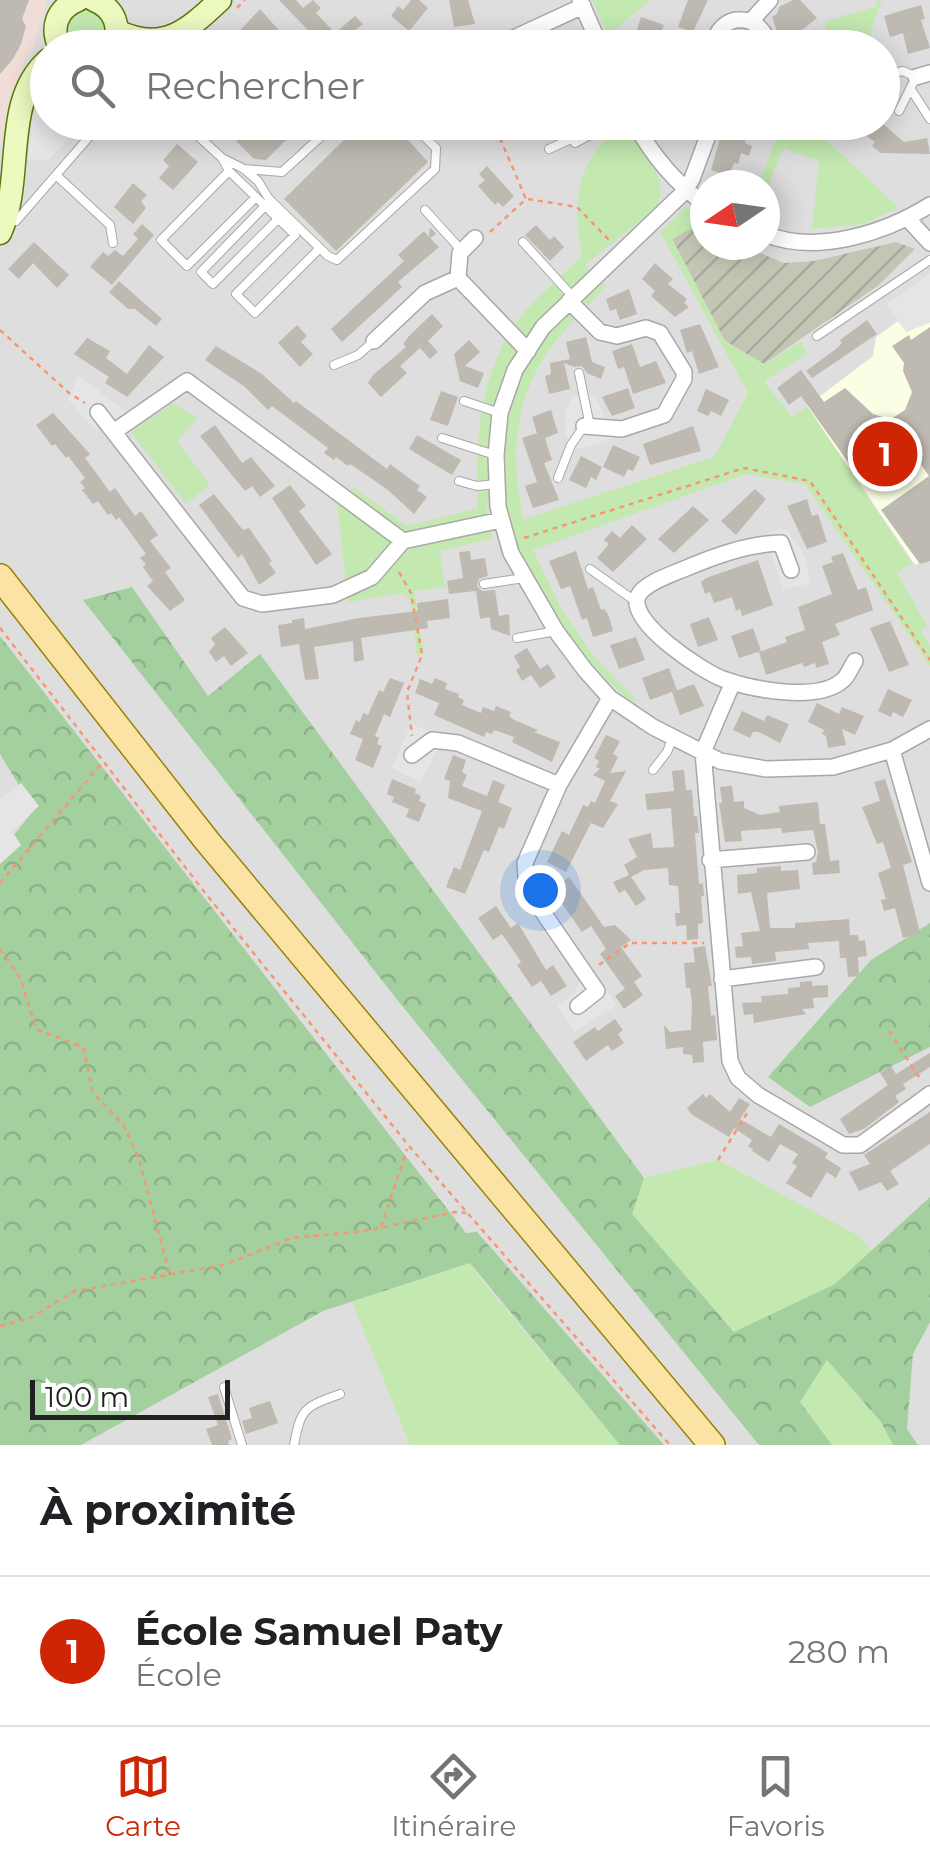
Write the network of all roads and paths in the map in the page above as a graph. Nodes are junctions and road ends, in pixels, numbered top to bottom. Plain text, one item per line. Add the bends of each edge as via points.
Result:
1 (94, 0) edge
2 (220, 0) edge
3 (770, 0) edge
4 (70, 2) edge
5 (581, 3) edge
6 (752, 20) junction
7 (55, 30) edge
8 (114, 30) edge
9 (185, 30) edge
10 (535, 30) edge
11 (593, 30) edge
12 (719, 30) edge
13 (762, 30) edge
14 (919, 80) edge
15 (30, 87) edge
16 (900, 111) dead end
17 (930, 119) edge
18 (87, 140) edge
19 (202, 140) edge
20 (317, 140) edge
21 (428, 140) edge
22 (501, 140) edge
23 (569, 140) edge
24 (646, 140) edge
25 (706, 140) edge
26 (549, 148) dead end
27 (222, 158) junction
28 (244, 169) junction
29 (229, 170) junction
30 (58, 176) junction
31 (684, 190) junction
32 (690, 194) edge
33 (256, 197) junction
34 (526, 199) junction
35 (930, 205) edge
36 (265, 206) junction
37 (425, 210) dead end
38 (908, 218) junction
39 (278, 219) junction
40 (8, 227) edge
41 (475, 238) joint
42 (780, 240) edge
43 (523, 242) dead end
44 (113, 243) dead end
45 (930, 243) edge
46 (320, 248) junction
47 (462, 250) junction
48 (623, 253) junction
49 (930, 260) edge
50 (458, 278) junction
51 (571, 299) junction
52 (0, 330) edge
53 (817, 336) dead end
54 (374, 341) joint
55 (528, 351) junction
56 (334, 365) dead end
57 (578, 373) dead end
58 (464, 401) dead end
59 (98, 412) joint
60 (500, 413) junction
61 (587, 426) junction
62 (115, 430) junction
63 (442, 438) dead end
64 (496, 455) junction
65 (558, 478) dead end
66 (459, 481) dead end
67 (496, 484) junction
68 (500, 520) junction
69 (403, 540) junction
70 (508, 543) junction
71 (390, 557) junction
72 (590, 569) dead end
73 (791, 570) dead end
74 (0, 577) edge
75 (524, 578) junction
76 (484, 584) dead end
77 (637, 602) junction
78 (0, 628) edge
79 (556, 631) junction
80 (517, 638) dead end
81 (930, 660) edge
82 (855, 661) dead end
83 (733, 682) junction
84 (610, 698) junction
85 (930, 729) edge
86 (673, 737) junction
87 (892, 750) junction
88 (702, 752) junction
89 (412, 756) joint
90 (104, 762) junction
91 (653, 770) dead end
92 (559, 785) junction
93 (808, 852) dead end
94 (710, 860) junction
95 (0, 882) edge
96 (930, 883) edge
97 (718, 942) junction
98 (0, 950) edge
99 (816, 967) dead end
100 (587, 976) junction
101 (722, 979) junction
102 (578, 1006) dead end
103 (889, 1031) dead end
104 (930, 1094) edge
105 (758, 1096) junction
106 (408, 1146) junction
107 (718, 1160) dead end
108 (468, 1213) junction
109 (380, 1228) junction
110 (171, 1276) junction
111 (0, 1326) edge
112 (224, 1387) dead end
113 (340, 1394) dead end
114 (242, 1445) edge
115 (294, 1445) edge
116 (670, 1445) edge
117 (712, 1445) edge

1 - 8 main road via 112,14
2 - 9 main road
3 - 6 street
4 - 7 main road
5 - 10 street
5 - 11 street
6 - 12 street via 733,20
6 - 13 street
14 - 16 lane
14 - 17 lane
15 - 40 main road via 15,132
18 - 30 lane
19 - 27 lane
20 - 28 lane via 282,172
21 - 46 lane via 436,148 435,169 337,260
22 - 34 path
23 - 26 lane
24 - 31 street
25 - 31 street
27 - 28 lane
27 - 29 lane
28 - 46 lane
29 - 33 lane
29 - 33 lane via 161,240 187,266
30 - 40 lane
30 - 44 lane via 110,225
31 - 32 street
31 - 48 street
33 - 36 lane
34 - 41 path
34 - 48 path via 577,207
35 - 38 street
36 - 39 lane
36 - 39 lane via 201,272 213,284
37 - 47 lane
38 - 42 street via 868,234
38 - 45 street
39 - 46 lane via 294,236 236,294 256,314
41 - 47 street
43 - 51 lane
47 - 50 street
48 - 51 street
49 - 53 lane
50 - 54 street via 425,293
50 - 55 street
51 - 55 street
51 - 61 street via 600,332 660,333 684,372 664,414 622,429
52 - 59 path
54 - 56 lane
55 - 60 street
57 - 61 lane
58 - 60 lane
59 - 62 street
60 - 64 street
61 - 65 lane
62 - 69 street via 187,380
62 - 71 street via 243,598 262,604 333,595 360,585
63 - 64 lane
64 - 67 street
66 - 67 lane
67 - 68 street
68 - 69 street
68 - 70 street
69 - 71 street
70 - 75 street
70 - 81 path via 744,468 810,481
71 - 89 path via 411,593 422,655 407,692
72 - 77 lane
73 - 77 street via 781,543 754,544 679,571 645,589
74 - 117 main road via 208,841
75 - 76 lane
75 - 79 street
77 - 83 street via 669,646
78 - 90 path
79 - 80 lane
79 - 84 street
82 - 83 street via 844,680 820,690
83 - 88 street
84 - 86 street
84 - 92 street
85 - 87 street
86 - 88 street
86 - 91 lane
87 - 88 street via 833,767 766,769
87 - 96 street
88 - 94 street
89 - 92 street via 432,740 458,744
90 - 95 path
90 - 106 path
92 - 100 street via 524,863 527,889
93 - 94 street
94 - 97 street
97 - 100 path via 630,943
97 - 101 street
98 - 110 path via 21,979 36,1029 82,1046 93,1093 123,1124
99 - 101 street
100 - 102 street via 597,992
101 - 105 street via 730,1061
103 - 104 path
104 - 105 street via 860,1145 843,1145
105 - 107 path
106 - 108 path
106 - 109 path
108 - 109 path
108 - 116 path
109 - 110 path via 292,1238
110 - 111 path via 75,1291 30,1318
112 - 114 lane
113 - 115 lane via 305,1408

